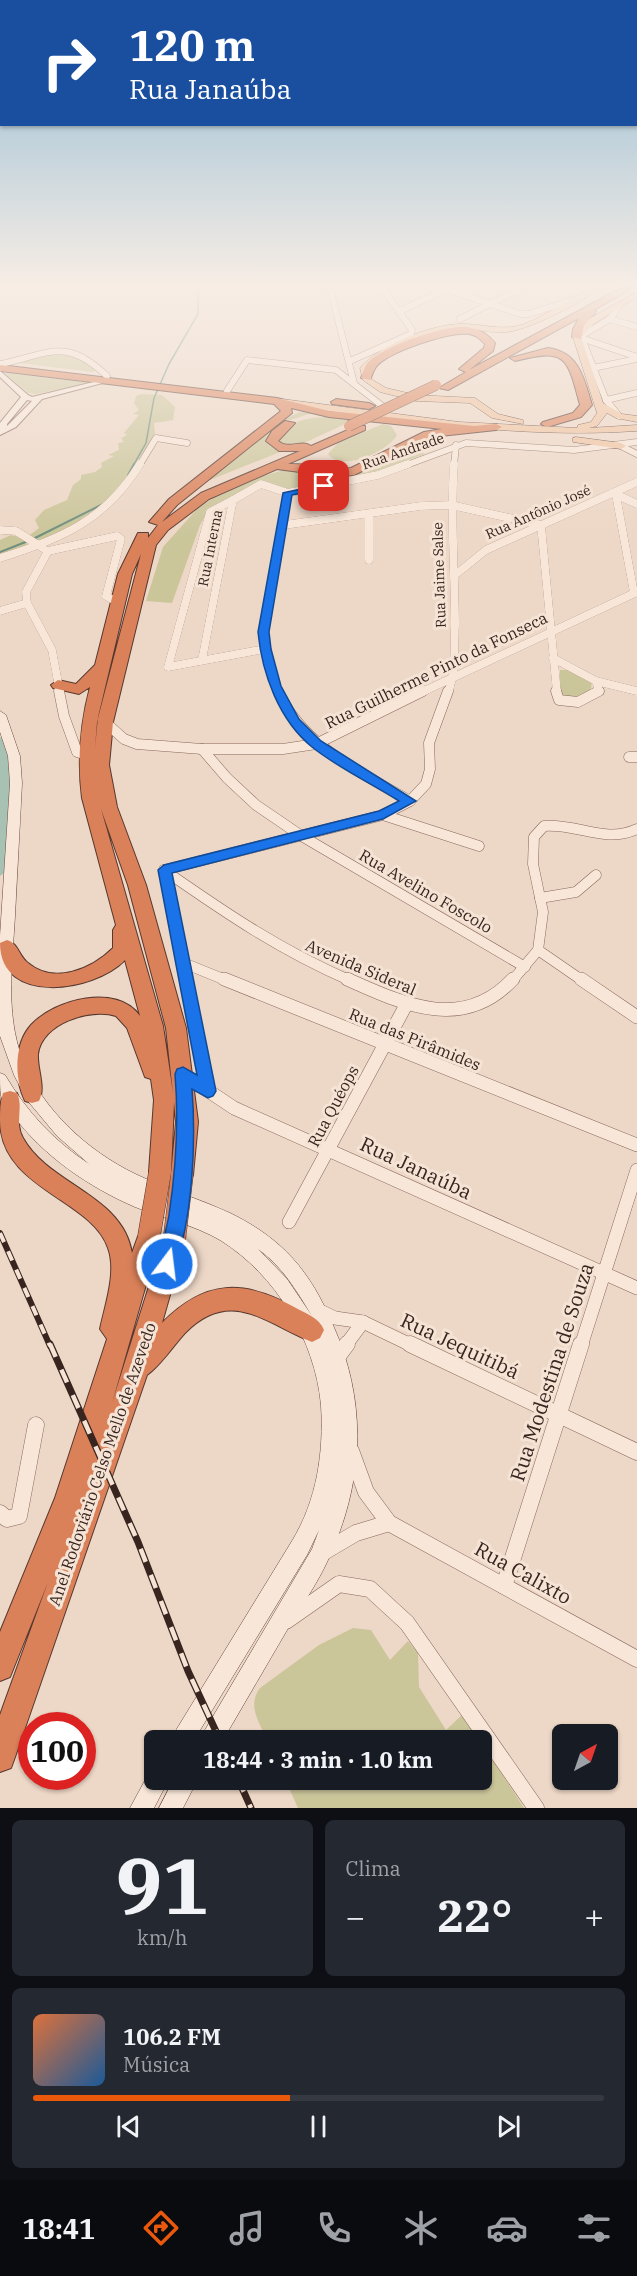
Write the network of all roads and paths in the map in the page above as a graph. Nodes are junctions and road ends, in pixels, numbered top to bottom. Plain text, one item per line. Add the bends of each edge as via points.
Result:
1 (3, 370) edge
2 (30, 370) edge
3 (99, 370) edge
4 (240, 370) edge
5 (337, 370) edge
6 (352, 370) edge
7 (364, 370) edge
8 (369, 370) edge
9 (462, 370) edge
10 (479, 370) edge
11 (576, 370) edge
12 (591, 370) edge
13 (594, 370) edge
14 (366, 378) junction
15 (107, 379) junction
16 (354, 382) junction
17 (440, 386) junction
18 (171, 387) junction
19 (227, 391) junction
20 (637, 393) edge
21 (26, 397) junction
22 (38, 399) junction
23 (461, 399) junction
24 (276, 401) junction
25 (372, 403) junction
26 (603, 403) junction
27 (329, 414) junction
28 (442, 415) junction
29 (637, 420) edge
30 (388, 421) junction
31 (520, 422) junction
32 (594, 424) junction
33 (496, 427) junction
34 (551, 427) junction
35 (355, 428) junction
36 (637, 428) edge
37 (473, 429) junction
38 (532, 429) junction
39 (2, 431) edge
40 (637, 442) edge
41 (187, 443) dead end
42 (307, 445) junction
43 (456, 445) junction
44 (621, 446) junction
45 (637, 454) edge
46 (249, 478) junction
47 (637, 482) edge
48 (288, 493) junction
49 (614, 494) junction
50 (233, 500) junction
51 (637, 504) edge
52 (450, 505) junction
53 (369, 513) junction
54 (153, 524) junction
55 (284, 525) junction
56 (541, 525) junction
57 (0, 530) edge
58 (44, 549) junction
59 (0, 558) edge
60 (369, 561) dead end
61 (456, 575) junction
62 (635, 592) edge
63 (27, 603) junction
64 (119, 603) junction
65 (0, 611) edge
66 (552, 630) junction
67 (265, 649) junction
68 (553, 658) junction
69 (202, 660) junction
70 (102, 667) junction
71 (454, 676) junction
72 (596, 681) junction
73 (58, 685) junction
74 (637, 692) edge
75 (0, 715) edge
76 (105, 722) junction
77 (316, 744) junction
78 (202, 749) junction
79 (87, 755) junction
80 (8, 757) edge
81 (410, 801) junction
82 (383, 815) junction
83 (637, 828) edge
84 (300, 836) junction
85 (479, 846) dead end
86 (164, 870) junction
87 (596, 875) dead end
88 (540, 898) junction
89 (120, 905) junction
90 (7, 947) junction
91 (538, 950) junction
92 (181, 962) junction
93 (525, 968) junction
94 (406, 1005) junction
95 (637, 1017) edge
96 (384, 1044) junction
97 (183, 1074) junction
98 (208, 1091) junction
99 (14, 1092) edge
100 (164, 1100) junction
101 (637, 1145) edge
102 (329, 1149) junction
103 (637, 1170) edge
104 (289, 1222) dead end
105 (161, 1239) junction
106 (604, 1273) junction
107 (637, 1288) edge
108 (315, 1320) junction
109 (363, 1322) junction
110 (338, 1356) junction
111 (135, 1374) junction
112 (560, 1414) junction
113 (96, 1416) junction
114 (36, 1425) dead end
115 (350, 1447) junction
116 (637, 1452) edge
117 (0, 1513) edge
118 (389, 1523) junction
119 (320, 1555) junction
120 (504, 1586) junction
121 (276, 1628) junction
122 (637, 1659) edge
123 (0, 1667) edge
124 (187, 1730) edge
125 (216, 1730) edge
126 (0, 1757) edge
127 (152, 1790) edge
128 (181, 1790) edge
129 (141, 1808) edge
130 (170, 1808) edge
131 (536, 1808) edge

1 - 21 street
2 - 15 highway
3 - 15 street
4 - 19 street
5 - 16 street
6 - 16 street
7 - 14 main road
8 - 14 highway
9 - 17 highway, Anel Rodoviário Celso Mello de Azevedo
10 - 17 highway, Anel Rodoviário Celso Mello de Azevedo
11 - 34 highway via 586,405 577,415
12 - 26 main road
13 - 26 street
14 - 23 main road via 383,390 402,395
15 - 18 highway
15 - 22 street
16 - 25 street
17 - 35 highway, Anel Rodoviário Celso Mello de Azevedo
18 - 19 highway
18 - 24 highway
19 - 25 highway
20 - 26 street
21 - 22 street
21 - 39 street via 3,424
22 - 39 street
23 - 28 main road via 478,407 469,414
23 - 31 main road via 476,402 495,416
24 - 27 highway
24 - 33 main road
24 - 54 highway via 288,411 173,502
25 - 28 main road
26 - 29 main road via 619,416
26 - 32 main road via 600,419
27 - 30 highway
27 - 42 highway via 294,420 282,427 272,441 284,449
28 - 31 main road
29 - 32 main road
30 - 35 highway via 402,433 394,445 347,466 332,464 322,457 327,446
30 - 37 highway
31 - 34 main road
32 - 34 main road
33 - 37 highway
33 - 38 main road
34 - 36 main road
34 - 38 main road
35 - 42 highway, Anel Rodoviário Celso Mello de Azevedo
35 - 46 highway, Anel Rodoviário Celso Mello de Azevedo
37 - 46 highway via 428,434 354,471 338,473 296,466
38 - 44 main road
40 - 44 street, Rua Andrade
41 - 58 street via 156,438 113,501
42 - 54 highway, Anel Rodoviário Celso Mello de Azevedo via 198,493
43 - 44 street, Rua Andrade via 477,442 542,450
43 - 48 street, Rua Andrade via 378,475
43 - 52 street, Rua Jaime Salse
44 - 45 street
46 - 76 highway, Anel Rodoviário Celso Mello de Azevedo via 205,496 163,527 150,545
47 - 49 street, Rua Antônio José
48 - 50 street, Rua Interna via 261,484
48 - 55 street
49 - 51 street
49 - 56 street, Rua Antônio José
49 - 62 street
50 - 69 street, Rua Interna
50 - 69 street via 210,512 168,667
52 - 53 street
52 - 56 street
52 - 61 street, Rua Jaime Salse
53 - 55 street
53 - 60 street
54 - 64 highway, Anel Rodoviário Celso Mello de Azevedo via 141,539 125,574
55 - 67 street via 264,632
56 - 61 street, Rua Antônio José via 486,550
56 - 66 street
57 - 58 street via 16,531
58 - 59 street
58 - 63 street via 26,592
58 - 64 street via 117,536 121,539 106,596
61 - 71 street, Rua Jaime Salse
62 - 66 street, Rua Guilherme Pinto da Fonseca
63 - 65 street
63 - 73 street via 52,651
64 - 70 highway, Anel Rodoviário Celso Mello de Azevedo
66 - 68 street
66 - 71 street, Rua Guilherme Pinto da Fonseca
67 - 69 street
67 - 77 street via 275,686
68 - 72 street
68 - 72 street via 559,700 578,702 599,692
70 - 73 highway via 79,689
70 - 79 highway, Anel Rodoviário Celso Mello de Azevedo via 86,736
71 - 77 street, Rua Guilherme Pinto da Fonseca
71 - 81 street, Rua Jaime Salse via 429,742 426,784
72 - 74 street
73 - 79 street via 76,752
75 - 80 main road
76 - 78 street, Rua Guilherme Pinto da Fonseca via 124,739 137,744
76 - 97 highway, Anel Rodoviário Celso Mello de Azevedo via 101,765 109,807 137,885 176,1028
77 - 78 street, Rua Guilherme Pinto da Fonseca via 283,749
77 - 81 street
78 - 84 street, Rua Avelino Foscolo via 256,805
79 - 89 highway, Anel Rodoviário Celso Mello de Azevedo via 90,798
80 - 90 main road via 15,834
81 - 82 street
82 - 84 street
82 - 85 street
83 - 88 street, Avenida Sideral via 603,838 568,824 544,826 534,837 533,864
84 - 86 street
84 - 93 street, Rua Avelino Foscolo
86 - 92 street
86 - 94 street, Avenida Sideral via 299,958
87 - 88 street via 576,892
88 - 91 street, Avenida Sideral via 543,912
89 - 90 highway via 122,951 99,970 69,980 48,981 21,969
89 - 100 highway, Anel Rodoviário Celso Mello de Azevedo via 153,1026
90 - 99 main road via 3,1002 13,1057
91 - 93 street, Avenida Sideral
91 - 95 street
92 - 96 street, Rua das Pirâmides
92 - 98 street
93 - 94 street, Avenida Sideral via 488,999 470,1007 435,1010
94 - 96 street, Rua Quéops
96 - 101 street, Rua das Pirâmides
96 - 102 street, Rua Quéops
97 - 98 street, Rua Janaúba
97 - 105 highway, Anel Rodoviário Celso Mello de Azevedo, bridge via 187,1122 182,1175
98 - 102 street, Rua Janaúba via 234,1108
99 - 100 highway via 40,1027 86,1006 119,1010 131,1018
99 - 108 main road via 29,1125 57,1150 130,1196 215,1228 246,1248
99 - 113 highway via 8,1128 26,1159 105,1223 120,1246 122,1272
100 - 105 highway, Anel Rodoviário Celso Mello de Azevedo, bridge
102 - 104 street, Rua Quéops
102 - 106 street, Rua Janaúba
103 - 106 street, Rua Modestina de Souza
105 - 111 highway, Anel Rodoviário Celso Mello de Azevedo
105 - 113 highway, Anel Rodoviário Celso Mello de Azevedo
106 - 107 street, Rua Janaúba
106 - 112 street, Rua Modestina de Souza
108 - 109 street, Rua Jequitibá
108 - 110 main road
108 - 111 highway via 245,1298 219,1298 185,1316
108 - 124 main road via 327,1375 330,1416 331,1454 320,1498 305,1538
109 - 110 street
109 - 112 street, Rua Jequitibá
110 - 115 main road
111 - 126 highway, Anel Rodoviário Celso Mello de Azevedo
112 - 116 street, Rua Jequitibá
112 - 120 street, Rua Modestina de Souza
113 - 123 highway, Anel Rodoviário Celso Mello de Azevedo via 68,1498
114 - 117 street via 19,1516 7,1519
115 - 118 street, Rua Calixto via 366,1492
115 - 119 main road
118 - 119 street via 356,1533
118 - 120 street, Rua Calixto
119 - 121 main road
120 - 122 street, Rua Calixto
121 - 125 main road
121 - 131 street via 339,1584 370,1589 407,1623
127 - 129 main road
128 - 130 main road

